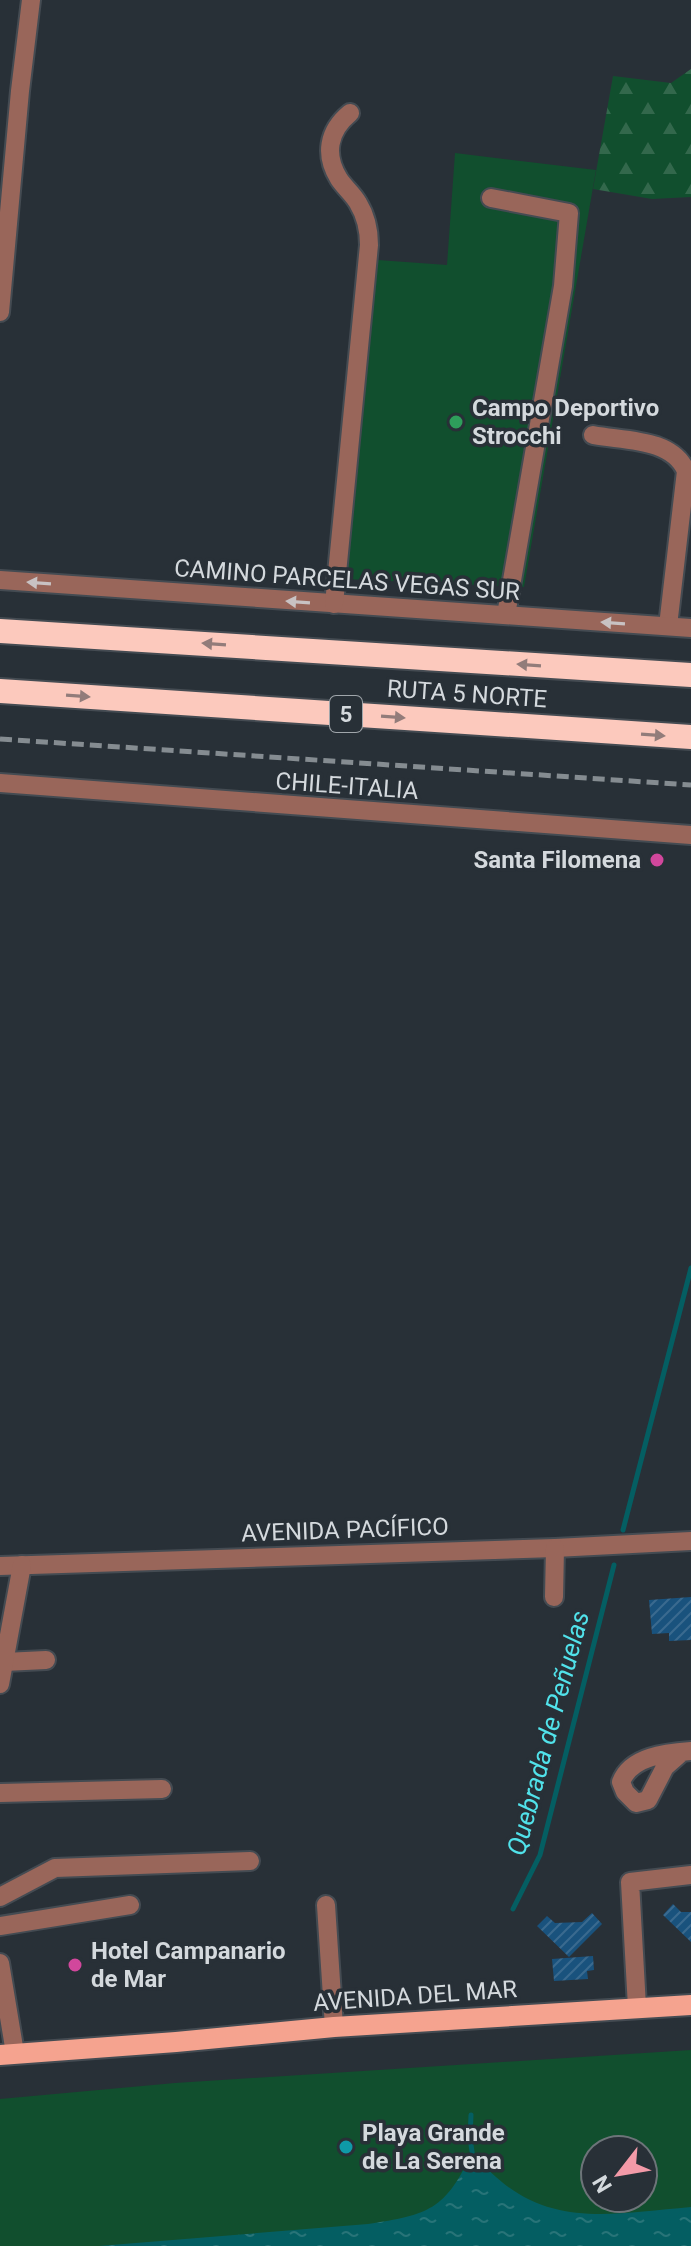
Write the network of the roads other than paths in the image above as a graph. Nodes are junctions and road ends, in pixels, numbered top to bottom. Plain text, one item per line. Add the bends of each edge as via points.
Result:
1 (31, 0) edge
2 (350, 113) dead end
3 (491, 198) dead end
4 (0, 312) edge
5 (593, 435) dead end
6 (0, 580) edge
7 (334, 604) junction
8 (506, 615) junction
9 (668, 626) junction
10 (691, 628) edge
11 (0, 631) edge
12 (691, 675) edge
13 (0, 691) edge
14 (691, 737) edge
15 (0, 783) edge
16 (691, 835) edge
17 (691, 1541) edge
18 (555, 1548) junction
19 (22, 1565) junction
20 (0, 1566) edge
21 (554, 1597) dead end
22 (46, 1660) dead end
23 (4, 1662) junction
24 (0, 1684) edge
25 (162, 1789) dead end
26 (0, 1793) edge
27 (250, 1861) dead end
28 (691, 1875) edge
29 (0, 1897) edge
30 (130, 1905) dead end
31 (326, 1905) dead end
32 (0, 1926) edge
33 (0, 1963) edge
34 (691, 2005) edge
35 (637, 2007) junction
36 (334, 2027) junction
37 (8, 2054) edge

1 - 4 street
2 - 7 street via 331,137 330,157 363,213 369,245
3 - 8 street via 569,213 563,286
5 - 9 street via 662,447 678,457 686,471
7 -> 6 street, CAMINO PARCELAS VEGAS SUR
7 - 8 street, CAMINO PARCELAS VEGAS SUR
9 -> 8 street, CAMINO PARCELAS VEGAS SUR
9 - 10 street, CAMINO PARCELAS VEGAS SUR
12 -> 11 highway, RUTA 5 NORTE
13 -> 14 highway, RUTA 5 NORTE / 5
15 - 16 street, CHILE-ITALIA
17 - 18 street, AVENIDA PACÍFICO
18 - 19 street, AVENIDA PACÍFICO
18 - 21 street
19 - 20 street, AVENIDA PACÍFICO
19 - 23 street
22 - 23 street
23 - 24 street
25 - 26 street
27 - 29 street via 55,1868
28 - 35 street via 630,1882
30 - 32 street
31 - 36 street
33 - 37 street
34 - 35 main road, AVENIDA DEL MAR
35 - 36 main road, AVENIDA DEL MAR
36 - 37 main road, AVENIDA DEL MAR

